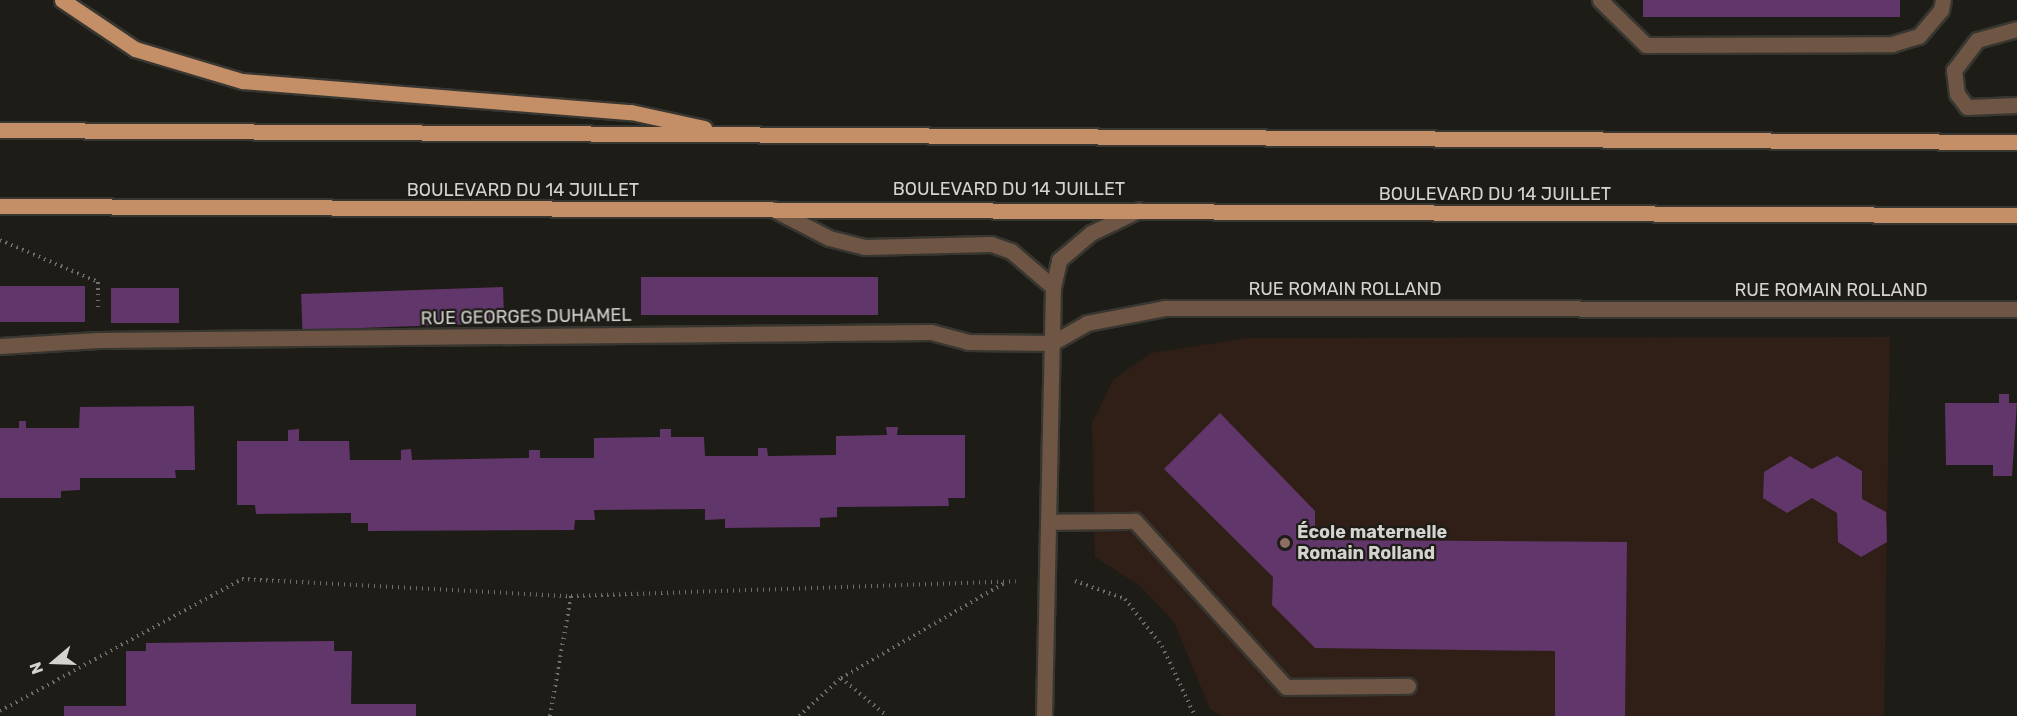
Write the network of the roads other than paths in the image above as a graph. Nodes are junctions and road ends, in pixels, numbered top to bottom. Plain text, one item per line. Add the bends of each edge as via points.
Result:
1 (62, 0) edge
2 (1600, 0) edge
3 (1943, 0) edge
4 (2017, 29) edge
5 (2017, 105) edge
6 (0, 130) edge
7 (736, 134) junction
8 (2017, 142) edge
9 (0, 206) edge
10 (1141, 208) junction
11 (773, 209) junction
12 (2017, 214) edge
13 (1053, 287) junction
14 (2017, 309) edge
15 (1052, 343) junction
16 (0, 346) edge
17 (1048, 522) junction
18 (1408, 686) dead end
19 (1044, 716) edge

1 - 7 main road via 135,49 242,81 631,112
2 - 3 street via 1646,45 1892,44 1919,36 1941,10
4 - 5 street via 1977,40 1954,70 1958,94 1967,107
6 - 7 main road
7 - 8 main road
9 - 11 main road, BOULEVARD DU 14 JUILLET
10 - 11 main road, BOULEVARD DU 14 JUILLET
10 - 12 main road, BOULEVARD DU 14 JUILLET
10 - 13 street via 1091,233 1059,260
11 - 13 street via 829,238 864,247 991,244 1011,250
13 - 15 street
14 - 15 street, RUE ROMAIN ROLLAND via 1165,308 1087,323
15 - 16 street, RUE GEORGES DUHAMEL via 968,342 931,332 98,340
15 - 17 street
17 - 18 street via 1135,521 1286,687
17 - 19 street

